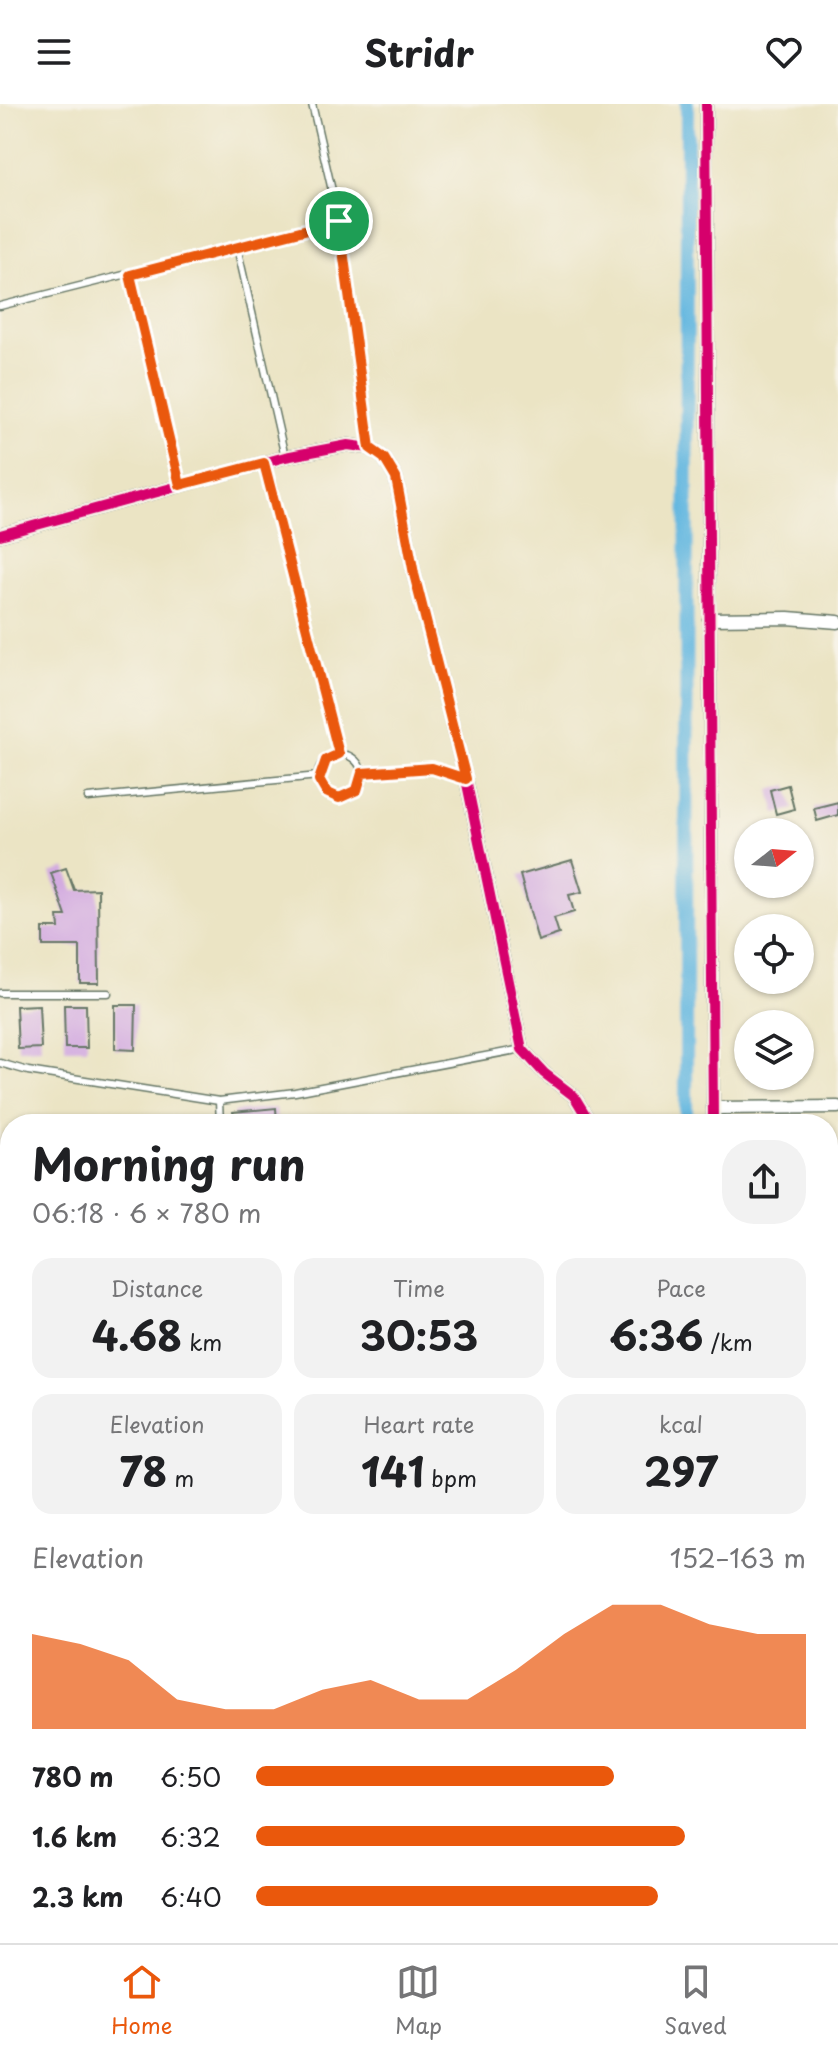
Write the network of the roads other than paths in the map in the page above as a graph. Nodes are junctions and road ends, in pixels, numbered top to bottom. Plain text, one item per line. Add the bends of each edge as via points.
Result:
1 (312, 104) edge
2 (706, 104) edge
3 (339, 221) junction
4 (237, 247) junction
5 (130, 275) junction
6 (0, 306) edge
7 (370, 448) junction
8 (285, 457) junction
9 (264, 463) junction
10 (180, 485) junction
11 (0, 535) edge
12 (709, 619) junction
13 (838, 622) edge
14 (339, 754) junction
15 (362, 773) junction
16 (319, 776) junction
17 (466, 779) junction
18 (88, 798) dead end
19 (0, 993) edge
20 (108, 993) dead end
21 (522, 1049) junction
22 (0, 1063) edge
23 (219, 1101) junction
24 (838, 1107) edge
25 (713, 1108) junction
26 (220, 1114) edge
27 (585, 1114) edge
28 (713, 1114) edge

1 - 3 lane
2 - 12 street
3 - 4 lane
3 - 7 lane
4 - 5 lane
4 - 8 lane
5 - 6 lane
5 - 10 lane
7 - 8 street via 348,445
7 - 17 street via 384,458 396,478 414,574
8 - 9 street
9 - 10 street
9 - 14 lane
10 - 11 street
12 - 13 street
12 - 25 street
14 - 15 lane via 353,758
14 - 16 lane via 326,760
15 - 16 lane via 357,790 346,798 326,792
15 - 17 lane via 432,768
16 - 18 lane
17 - 21 street
19 - 20 lane
21 - 23 lane
21 - 27 street via 574,1096
22 - 23 lane
23 - 26 lane
24 - 25 street
25 - 28 street

